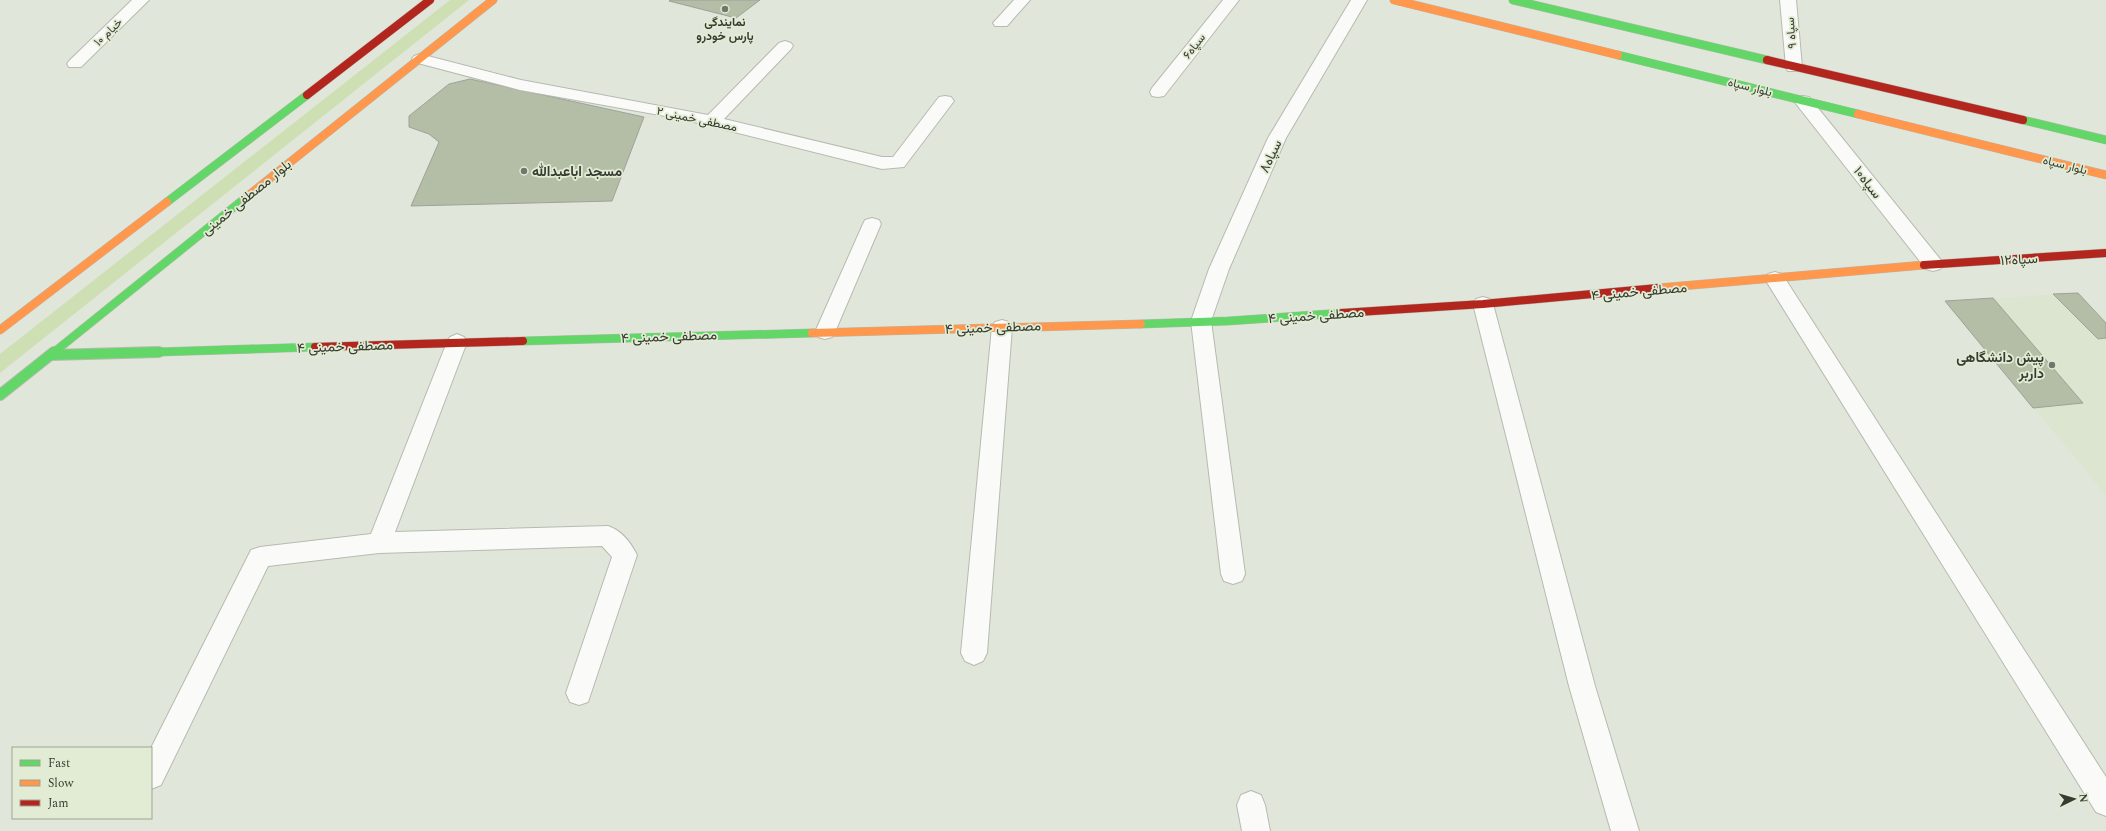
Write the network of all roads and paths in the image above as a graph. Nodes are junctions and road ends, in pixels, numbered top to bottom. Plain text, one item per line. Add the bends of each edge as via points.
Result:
1 (141, 0) edge
2 (430, 0) edge
3 (493, 0) edge
4 (1022, 0) edge
5 (1230, 0) edge
6 (1359, 0) edge
7 (1394, 0) edge
8 (1513, 0) edge
9 (1788, 0) edge
10 (1001, 23) dead end
11 (785, 46) dead end
12 (420, 59) junction
13 (75, 64) dead end
14 (1794, 67) junction
15 (1158, 92) dead end
16 (945, 101) dead end
17 (1803, 101) junction
18 (712, 121) junction
19 (2106, 140) edge
20 (2106, 175) edge
21 (872, 224) dead end
22 (2106, 253) edge
23 (1933, 264) junction
24 (1775, 279) junction
25 (1483, 304) junction
26 (1201, 321) junction
27 (1002, 327) junction
28 (0, 330) edge
29 (825, 332) junction
30 (457, 342) junction
31 (51, 355) junction
32 (0, 395) edge
33 (379, 543) junction
34 (1233, 574) dead end
35 (974, 653) dead end
36 (579, 693) dead end
37 (152, 774) edge
38 (2106, 802) edge
39 (1625, 831) edge

1 - 13 street, خیام ۱۰
2 - 28 main road
3 - 12 main road, بلوار مصطفی خمینی
4 - 10 street
5 - 15 street, سپاه۶
6 - 26 street, سپاه۸ via 1277,138 1219,269
7 - 17 main road, بلوار سپاه
8 - 14 main road
9 - 14 street, سپاه ۹
11 - 18 street
12 - 18 street, مصطفی خمینی ۲ via 520,85
12 - 31 main road, بلوار مصطفی خمینی
14 - 19 main road
16 - 18 street, مصطفی خمینی ۲ via 898,163 882,163
17 - 20 main road, بلوار سپاه
17 - 23 street, سپاه۱۰
21 - 29 street
22 - 23 main road, سپاه۱۲
23 - 24 main road, مصطفی خمینی ۴
24 - 25 main road, مصطفی خمینی ۴
24 - 38 street
25 - 26 main road, مصطفی خمینی ۴
25 - 39 street via 1582,686
26 - 27 main road, مصطفی خمینی ۴
26 - 34 street
27 - 29 main road, مصطفی خمینی ۴
27 - 35 street
29 - 30 main road, مصطفی خمینی ۴
30 - 31 main road, مصطفی خمینی ۴
30 - 33 street
31 - 32 main road, بلوار مصطفی خمینی
33 - 36 street via 608,536 624,555
33 - 37 street via 260,557

